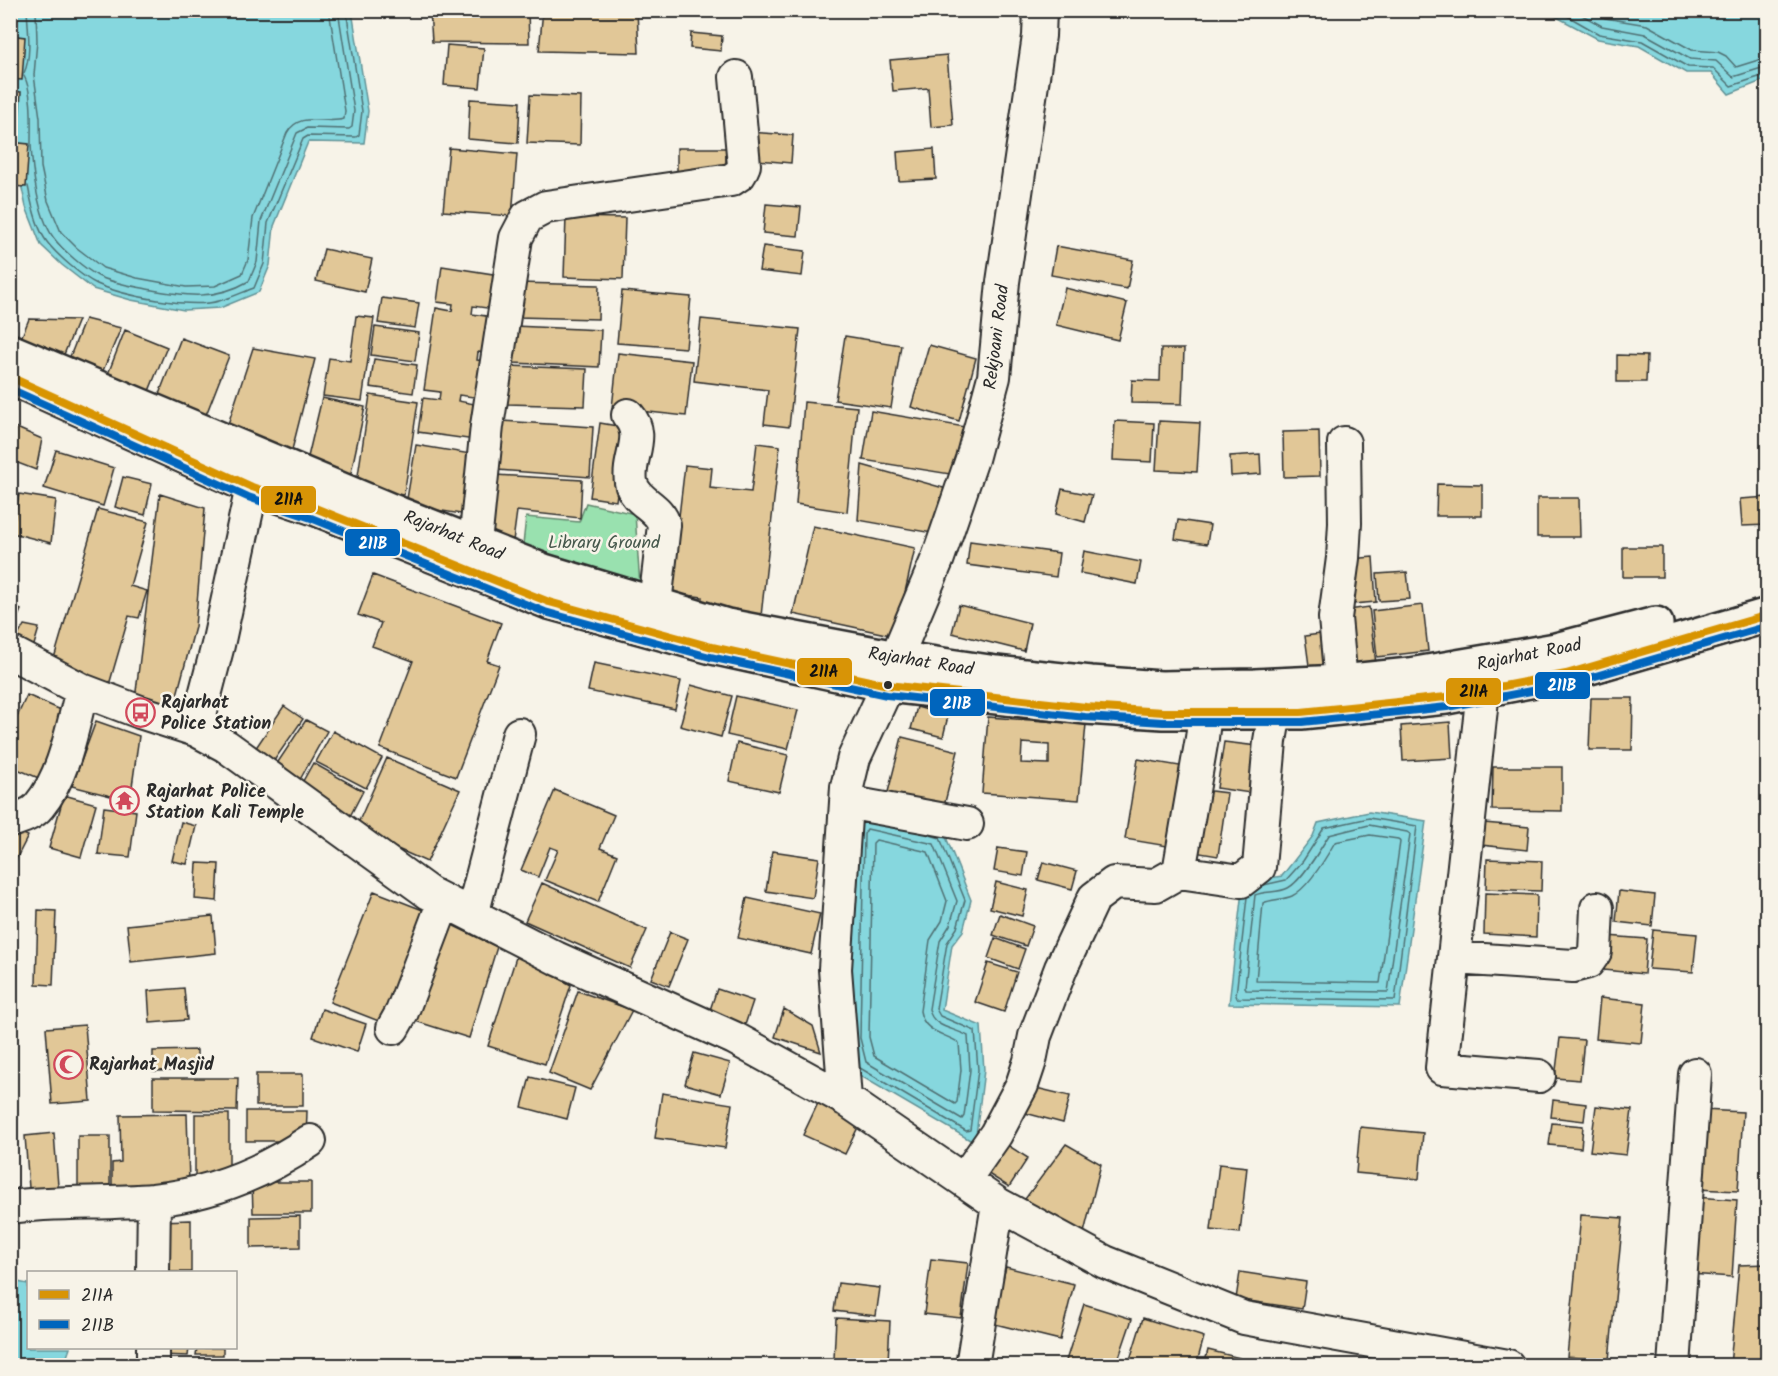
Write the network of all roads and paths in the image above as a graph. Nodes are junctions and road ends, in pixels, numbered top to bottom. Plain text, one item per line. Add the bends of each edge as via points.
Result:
1 (1040, 10) edge
2 (736, 77) dead end
3 (10, 351) edge
4 (10, 377) edge
5 (628, 415) dead end
6 (1344, 443) dead end
7 (252, 487) junction
8 (475, 543) junction
9 (1767, 593) edge
10 (655, 604) junction
11 (1767, 615) edge
12 (10, 652) edge
13 (892, 672) junction
14 (1341, 682) junction
15 (82, 690) junction
16 (1483, 690) junction
17 (1205, 712) junction
18 (1275, 712) junction
19 (196, 730) junction
20 (519, 734) dead end
21 (846, 802) junction
22 (10, 821) edge
23 (967, 824) dead end
24 (1179, 872) junction
25 (444, 901) junction
26 (1597, 908) dead end
27 (472, 915) junction
28 (1454, 958) junction
29 (393, 1028) dead end
30 (1695, 1074) dead end
31 (1539, 1076) dead end
32 (845, 1099) junction
33 (310, 1141) dead end
34 (964, 1180) junction
35 (154, 1200) junction
36 (998, 1204) junction
37 (10, 1207) edge
38 (153, 1271) edge
39 (153, 1349) edge
40 (153, 1365) edge
41 (972, 1365) edge
42 (1508, 1365) edge
43 (1674, 1365) edge

1 - 13 street, Rekjoani Road via 994,377 942,547
2 - 8 street via 744,165 740,174 731,180 546,207 527,217 516,238 487,426
3 - 8 main road, Rajarhat Road
4 - 7 main road, Rajarhat Road
5 - 10 street via 634,421 637,444 632,486 663,518 664,525
6 - 14 street via 1345,523 1335,618
7 - 13 main road, Rajarhat Road via 315,508 549,602 712,647
7 - 19 street
8 - 10 main road, Rajarhat Road via 544,571
9 - 14 main road, Rajarhat Road via 1556,650 1410,675
10 - 13 main road, Rajarhat Road
11 - 16 main road, Rajarhat Road via 1566,674
12 - 15 street
13 - 14 main road, Rajarhat Road via 996,674 1161,687
13 - 17 main road, Rajarhat Road via 1086,707
13 - 21 street, Rekjoani Road via 854,758
15 - 19 street
15 - 22 street via 53,784 38,808
16 - 18 main road, Rajarhat Road via 1446,697
16 - 28 street
17 - 18 main road, Rajarhat Road
17 - 24 street
18 - 24 street via 1258,867 1241,881
19 - 25 street via 261,769
20 - 27 street
21 - 23 street
21 - 32 street, Rekjoani Road via 835,969
24 - 34 street via 1156,885 1114,883 1094,898 1061,968 1035,1036 1022,1085 996,1134
25 - 27 street
25 - 29 street
26 - 28 street via 1595,952 1588,962 1573,966
27 - 32 street via 556,958 734,1038
28 - 31 street via 1442,1068
30 - 43 street
32 - 34 street
33 - 35 street via 288,1156 213,1189
34 - 36 street
35 - 37 street
35 - 38 street
36 - 41 street
36 - 42 street via 1105,1263 1244,1318
39 - 40 street

